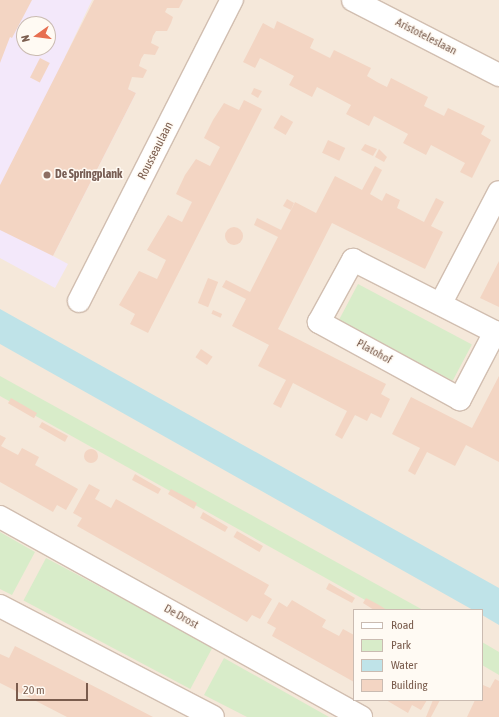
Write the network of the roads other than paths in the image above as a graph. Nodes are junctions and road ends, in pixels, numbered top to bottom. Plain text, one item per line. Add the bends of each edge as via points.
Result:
1 (232, 0) edge
2 (353, 0) edge
3 (499, 74) edge
4 (499, 192) edge
5 (79, 301) dead end
6 (441, 304) junction
7 (0, 517) edge
8 (0, 606) edge
9 (213, 717) edge
10 (361, 717) edge

1 - 5 street, Rousseaulaan
2 - 3 street, Aristoteleslaan
4 - 6 street
6 - 6 street, Platohof via 352,260 318,322 460,398 495,332
7 - 10 street, De Drost
8 - 9 street

